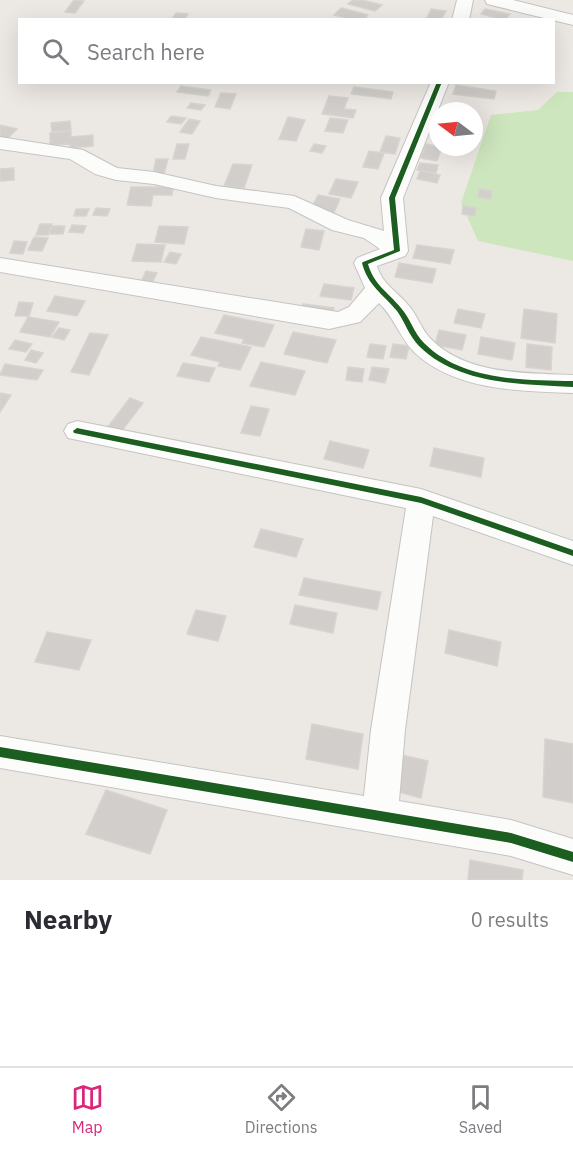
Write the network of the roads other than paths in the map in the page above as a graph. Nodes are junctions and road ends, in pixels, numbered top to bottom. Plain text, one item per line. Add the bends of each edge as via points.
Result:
1 (465, 0) edge
2 (493, 0) edge
3 (460, 18) edge
4 (573, 20) edge
5 (439, 84) edge
6 (0, 143) edge
7 (397, 251) junction
8 (0, 265) edge
9 (377, 289) junction
10 (573, 384) edge
11 (77, 431) dead end
12 (421, 500) junction
13 (573, 553) edge
14 (0, 752) edge
15 (380, 817) junction
16 (573, 857) edge

1 - 3 street
2 - 4 street
5 - 7 street via 392,198
6 - 7 street via 76,154 116,174 294,202 340,225 372,233
7 - 9 street via 365,263 367,275
8 - 9 street via 329,321 353,317
9 - 10 street via 398,307 421,345 447,364 509,382
11 - 12 street
12 - 13 street
12 - 15 street via 388,730
14 - 15 street
15 - 16 street via 511,838

